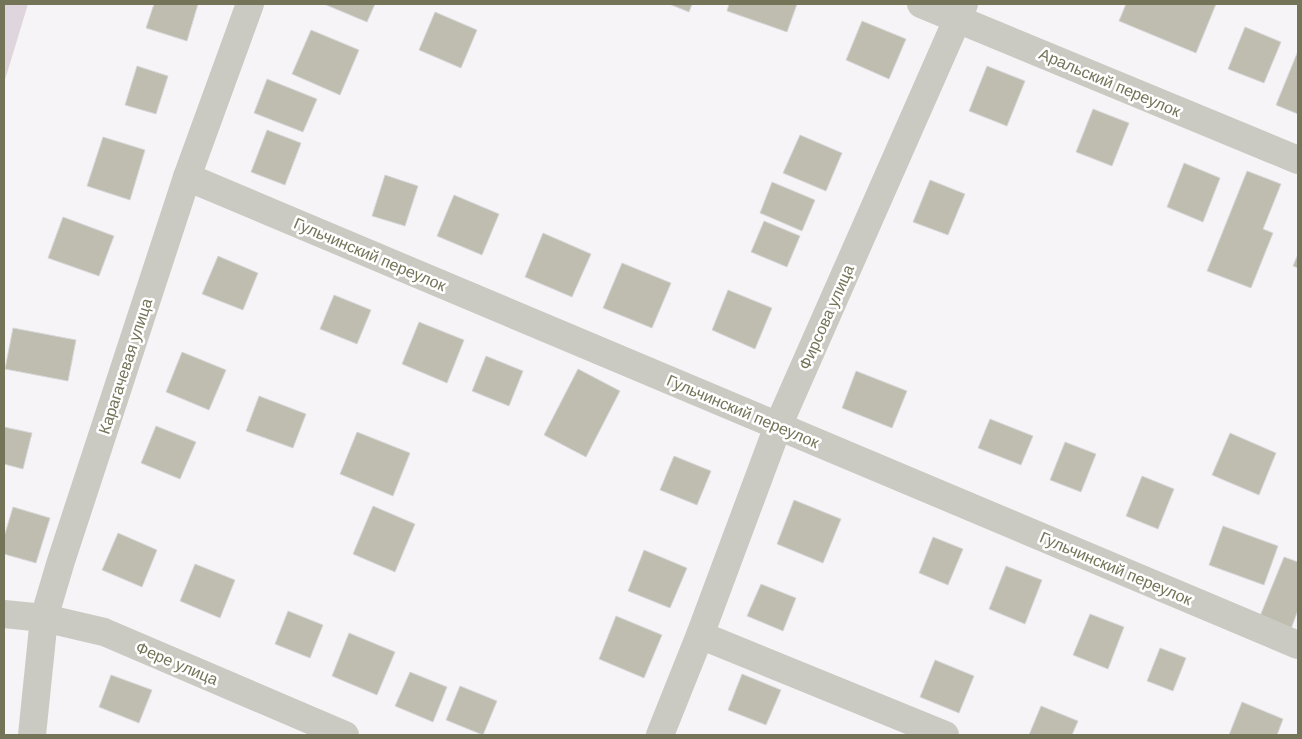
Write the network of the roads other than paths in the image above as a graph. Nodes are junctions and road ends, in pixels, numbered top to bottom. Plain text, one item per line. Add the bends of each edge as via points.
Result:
1 (250, 4) edge
2 (921, 4) edge
3 (961, 11) edge
4 (1298, 160) edge
5 (188, 176) junction
6 (778, 426) junction
7 (4, 614) edge
8 (44, 618) junction
9 (700, 635) junction
10 (1298, 645) edge
11 (32, 735) edge
12 (345, 735) edge
13 (660, 735) edge
14 (945, 735) edge

1 - 5 street, Карагачевая улица
2 - 3 street, Аральский переулок
3 - 4 street, Аральский переулок
3 - 6 street, Фирсова улица
5 - 6 street, Гульчинский переулок
5 - 8 street, Карагачевая улица
6 - 9 street, Фирсова улица
6 - 10 street, Гульчинский переулок
7 - 8 street, Фере улица
8 - 11 street, Карагачевая улица
8 - 12 street, Фере улица via 104,632
9 - 13 street, Фирсова улица
9 - 14 street

